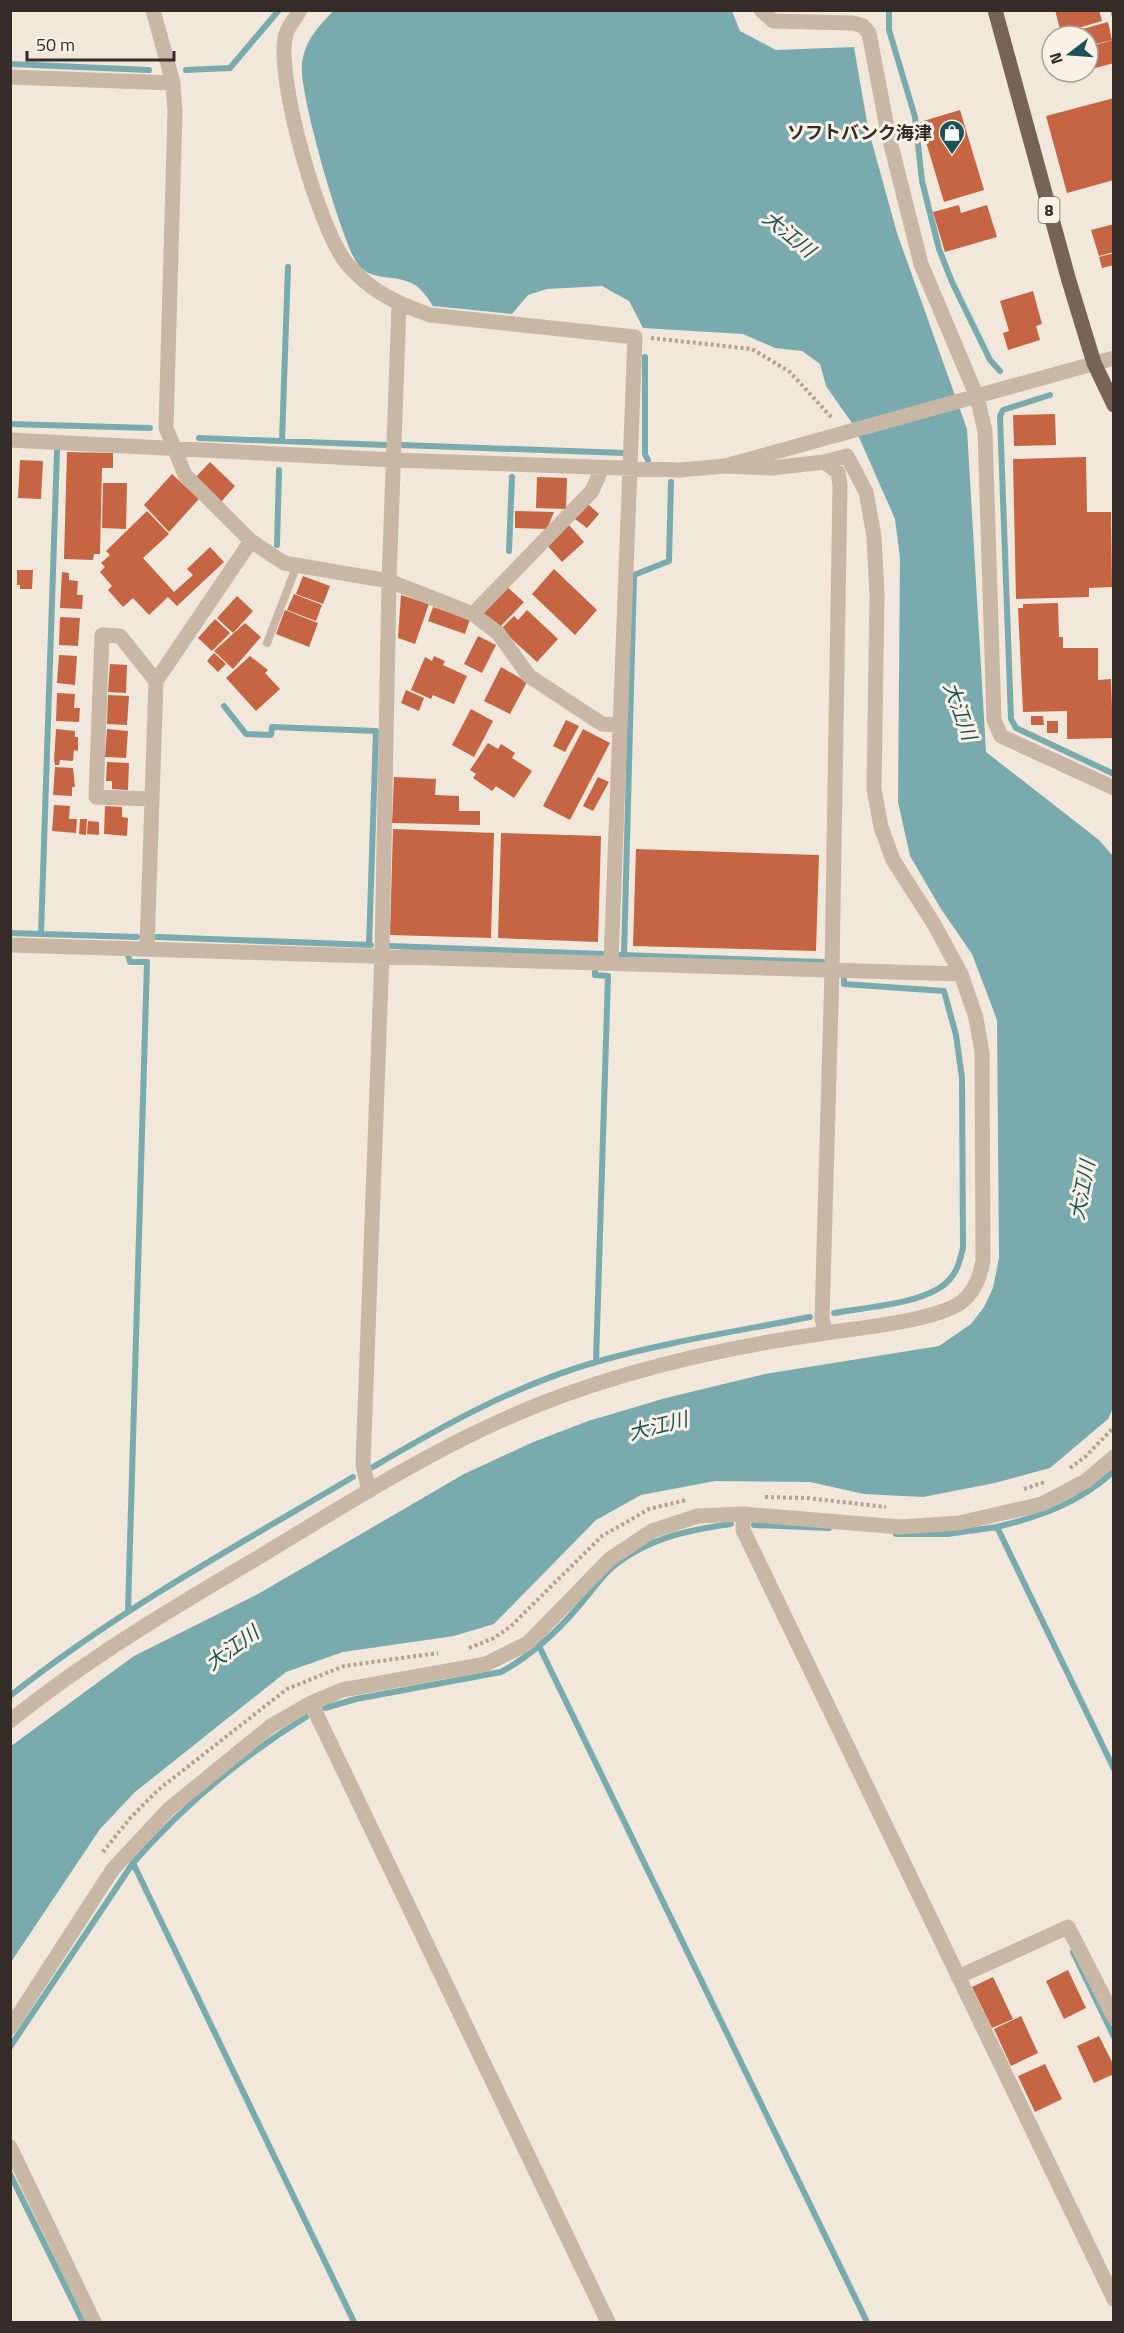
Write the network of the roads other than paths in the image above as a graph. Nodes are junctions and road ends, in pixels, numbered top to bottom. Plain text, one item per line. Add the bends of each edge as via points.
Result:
1 (153, 10) edge
2 (300, 10) edge
3 (761, 10) edge
4 (995, 10) edge
5 (10, 77) edge
6 (173, 83) junction
7 (399, 305) junction
8 (1113, 358) edge
9 (1094, 363) junction
10 (972, 398) junction
11 (1113, 405) edge
12 (10, 440) edge
13 (174, 448) junction
14 (393, 460) junction
15 (824, 462) junction
16 (725, 466) junction
17 (602, 468) junction
18 (630, 469) junction
19 (251, 541) junction
20 (297, 565) junction
21 (389, 581) junction
22 (473, 614) junction
23 (267, 643) dead end
24 (156, 681) junction
25 (619, 725) junction
26 (1113, 788) edge
27 (152, 799) junction
28 (10, 945) edge
29 (147, 948) junction
30 (382, 954) junction
31 (611, 962) junction
32 (832, 970) junction
33 (961, 974) junction
34 (826, 1334) junction
35 (1113, 1457) edge
36 (369, 1491) junction
37 (743, 1514) junction
38 (311, 1703) junction
39 (10, 1721) edge
40 (958, 1977) junction
41 (1113, 2017) edge
42 (10, 2028) edge
43 (10, 2147) edge
44 (1113, 2299) edge
45 (94, 2322) edge
46 (608, 2322) edge

1 - 6 street
2 - 7 street via 286,34 284,68 313,195 335,249 348,266
3 - 10 street via 772,21 853,23 869,33 888,133 921,264
4 - 9 main road, 8
5 - 6 street
6 - 13 street via 166,428
7 - 14 street
7 - 18 street via 430,315 635,337
8 - 9 street
9 - 10 street
9 - 11 main road, 8
10 - 16 street
10 - 26 street via 985,431 994,720 1001,736
12 - 13 street
13 - 14 street
13 - 19 street via 185,475
14 - 17 street
14 - 21 street
15 - 16 street via 772,468
15 - 32 street via 838,472 840,485
15 - 33 street via 847,456 866,492 874,536 874,789 881,827 893,860
16 - 18 street
17 - 18 street
17 - 22 street via 592,491
18 - 25 street
19 - 20 street via 284,563
19 - 24 street
20 - 21 street
20 - 23 lane
21 - 22 street
21 - 30 street
22 - 25 street via 498,633 529,676 602,724
24 - 27 street
24 - 27 street via 120,636 102,635 96,796
25 - 31 street
27 - 29 street
28 - 29 street
29 - 30 street
30 - 31 street
30 - 36 street via 363,1465
31 - 32 street
32 - 33 street
32 - 34 street via 822,1318
33 - 34 street via 976,1018 982,1052 980,1277 964,1300 952,1308
34 - 36 street via 777,1340 635,1373 563,1395 470,1435
35 - 37 street via 1086,1480 1042,1504 959,1523 900,1527
36 - 39 street via 128,1635
37 - 38 street via 698,1516 652,1531 610,1558 528,1643 486,1664 342,1690
37 - 40 street via 742,1530
38 - 42 street via 271,1726 169,1809 113,1869
38 - 46 street
40 - 41 street via 1068,1927
40 - 44 street
43 - 45 street

